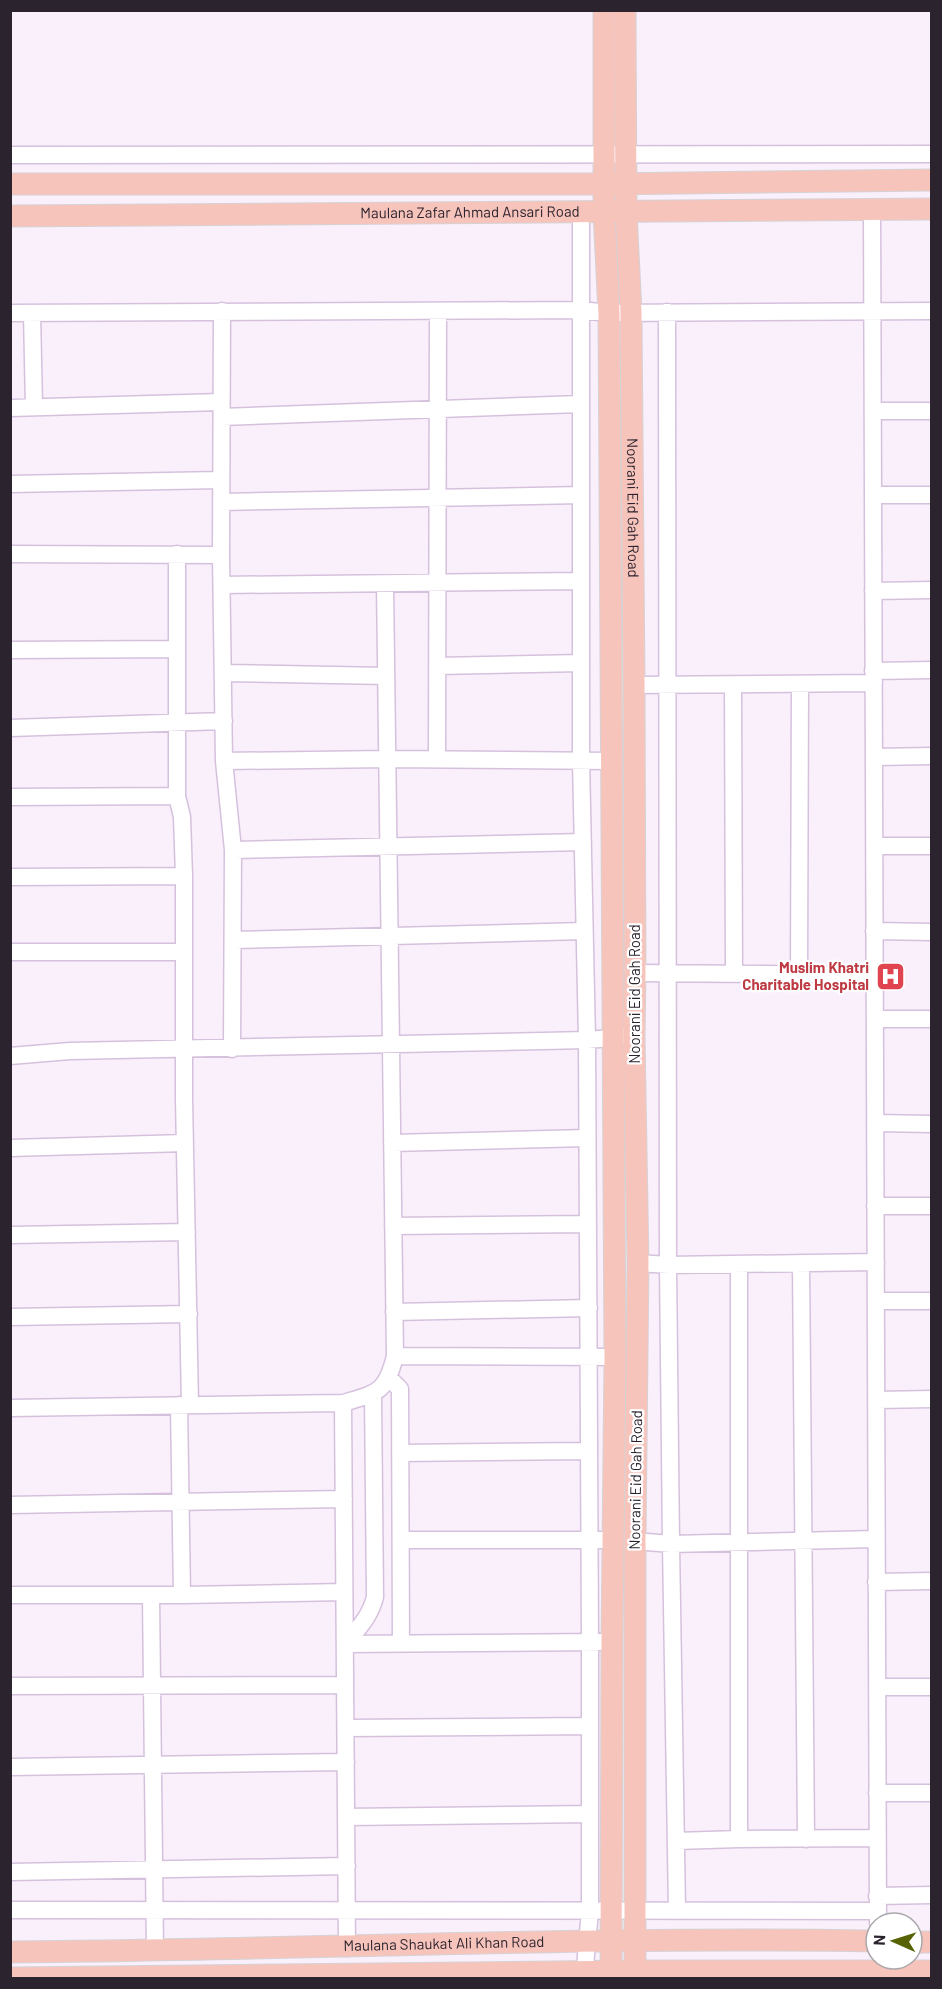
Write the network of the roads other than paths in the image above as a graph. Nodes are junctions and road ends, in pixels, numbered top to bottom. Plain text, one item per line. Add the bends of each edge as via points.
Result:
1 (604, 10) edge
2 (625, 10) edge
3 (932, 154) edge
4 (10, 155) edge
5 (604, 155) junction
6 (625, 155) junction
7 (932, 180) edge
8 (626, 183) junction
9 (10, 184) edge
10 (604, 184) junction
11 (872, 209) junction
12 (932, 209) edge
13 (581, 211) junction
14 (604, 212) junction
15 (626, 212) junction
16 (10, 216) edge
17 (580, 310) junction
18 (222, 311) junction
19 (438, 311) junction
20 (932, 311) edge
21 (630, 312) junction
22 (667, 312) junction
23 (872, 312) junction
24 (10, 313) edge
25 (32, 313) junction
26 (609, 313) junction
27 (580, 404) junction
28 (34, 407) junction
29 (10, 408) edge
30 (437, 409) junction
31 (222, 410) junction
32 (873, 411) junction
33 (932, 411) edge
34 (220, 480) junction
35 (10, 484) edge
36 (581, 495) junction
37 (873, 495) junction
38 (932, 495) edge
39 (437, 498) junction
40 (221, 502) junction
41 (10, 554) edge
42 (177, 554) junction
43 (221, 555) junction
44 (581, 581) junction
45 (437, 583) junction
46 (385, 584) junction
47 (222, 585) junction
48 (932, 590) edge
49 (873, 591) junction
50 (177, 649) junction
51 (10, 650) edge
52 (581, 663) junction
53 (437, 666) junction
54 (932, 670) edge
55 (223, 673) junction
56 (386, 675) junction
57 (874, 677) junction
58 (634, 684) junction
59 (800, 684) junction
60 (667, 685) junction
61 (733, 685) junction
62 (224, 721) junction
63 (176, 722) junction
64 (10, 728) edge
65 (932, 756) edge
66 (874, 757) junction
67 (387, 759) junction
68 (437, 759) junction
69 (581, 760) junction
70 (224, 761) junction
71 (611, 761) junction
72 (177, 796) junction
73 (10, 797) edge
74 (583, 842) junction
75 (874, 846) junction
76 (932, 846) edge
77 (388, 847) junction
78 (233, 850) junction
79 (184, 876) junction
80 (10, 877) edge
81 (584, 931) junction
82 (874, 931) junction
83 (932, 932) edge
84 (389, 936) junction
85 (232, 940) junction
86 (10, 952) edge
87 (184, 952) junction
88 (635, 973) junction
89 (667, 974) junction
90 (734, 974) junction
91 (799, 974) junction
92 (874, 975) junction
93 (875, 1019) junction
94 (932, 1019) edge
95 (624, 1037) junction
96 (587, 1040) junction
97 (391, 1044) junction
98 (184, 1049) junction
99 (232, 1049) junction
100 (10, 1056) edge
101 (875, 1123) junction
102 (932, 1124) edge
103 (587, 1138) junction
104 (185, 1143) junction
105 (392, 1143) junction
106 (10, 1148) edge
107 (875, 1206) junction
108 (932, 1206) edge
109 (588, 1224) junction
110 (393, 1226) junction
111 (187, 1232) junction
112 (10, 1235) edge
113 (876, 1262) junction
114 (638, 1263) junction
115 (801, 1263) junction
116 (739, 1264) junction
117 (669, 1265) junction
118 (876, 1301) junction
119 (932, 1301) edge
120 (589, 1308) junction
121 (394, 1312) junction
122 (189, 1314) junction
123 (10, 1317) edge
124 (395, 1356) junction
125 (589, 1357) junction
126 (615, 1357) junction
127 (389, 1378) junction
128 (373, 1394) junction
129 (932, 1399) edge
130 (876, 1400) junction
131 (343, 1403) junction
132 (185, 1405) junction
133 (10, 1408) edge
134 (589, 1451) junction
135 (400, 1453) junction
136 (344, 1499) junction
137 (181, 1502) junction
138 (10, 1505) edge
139 (876, 1539) junction
140 (401, 1540) junction
141 (589, 1540) junction
142 (613, 1540) junction
143 (635, 1541) junction
144 (803, 1541) junction
145 (739, 1543) junction
146 (670, 1544) junction
147 (932, 1581) edge
148 (876, 1582) junction
149 (344, 1592) junction
150 (10, 1595) edge
151 (182, 1595) junction
152 (152, 1596) junction
153 (590, 1642) junction
154 (612, 1642) junction
155 (401, 1643) junction
156 (345, 1644) junction
157 (152, 1685) junction
158 (345, 1685) junction
159 (10, 1686) edge
160 (877, 1687) junction
161 (932, 1687) edge
162 (590, 1726) junction
163 (346, 1728) junction
164 (346, 1762) junction
165 (153, 1764) junction
166 (10, 1767) edge
167 (877, 1793) junction
168 (932, 1793) edge
169 (590, 1814) junction
170 (346, 1817) junction
171 (877, 1838) junction
172 (739, 1839) junction
173 (806, 1839) junction
174 (676, 1841) junction
175 (346, 1866) junction
176 (154, 1869) junction
177 (10, 1872) edge
178 (932, 1895) edge
179 (10, 1910) edge
180 (155, 1910) junction
181 (878, 1910) edge
182 (347, 1911) junction
183 (590, 1911) junction
184 (612, 1911) junction
185 (634, 1911) junction
186 (677, 1911) junction
187 (864, 1941) edge
188 (587, 1942) junction
189 (611, 1942) junction
190 (635, 1942) junction
191 (347, 1948) junction
192 (155, 1951) junction
193 (10, 1952) edge
194 (932, 1971) edge
195 (584, 1975) edge
196 (611, 1975) edge
197 (635, 1975) edge
198 (696, 1975) edge
199 (10, 1977) edge

1 - 5 main road, Noorani Eid Gah Road
2 - 6 main road, Noorani Eid Gah Road
3 - 6 street
4 - 5 street
5 - 6 street
5 - 10 main road, Noorani Eid Gah Road
6 - 8 main road, Noorani Eid Gah Road
7 - 8 main road, Maulana Zafar Ahmad Ansari Road
8 - 10 main road, Maulana Zafar Ahmad Ansari Road
8 - 15 main road, Noorani Eid Gah Road
9 - 10 main road, Maulana Zafar Ahmad Ansari Road
10 - 14 main road, Noorani Eid Gah Road
11 - 12 main road, Maulana Zafar Ahmad Ansari Road
11 - 15 main road, Maulana Zafar Ahmad Ansari Road
11 - 23 street
13 - 14 main road, Maulana Zafar Ahmad Ansari Road
13 - 16 main road, Maulana Zafar Ahmad Ansari Road
13 - 17 street
14 - 15 main road, Maulana Zafar Ahmad Ansari Road
14 - 26 main road, Noorani Eid Gah Road
15 - 21 main road, Noorani Eid Gah Road
17 - 19 street
17 - 26 street
17 - 27 street
18 - 19 street
18 - 25 street
18 - 31 street
19 - 30 street
20 - 23 street
21 - 22 street
21 - 26 street
21 - 58 main road, Noorani Eid Gah Road
22 - 23 street
22 - 60 street
23 - 32 street
24 - 25 street
25 - 28 street
26 - 71 main road, Noorani Eid Gah Road
27 - 30 street
27 - 36 street
28 - 29 street
28 - 31 street
30 - 31 street
30 - 39 street
31 - 34 street
32 - 33 street
32 - 37 street
34 - 35 street
34 - 40 street
36 - 39 street
36 - 44 street
37 - 38 street
37 - 49 street
39 - 40 street
39 - 45 street
40 - 43 street
41 - 42 street
42 - 43 street
42 - 50 street
43 - 47 street
44 - 45 street
44 - 52 street
45 - 46 street
45 - 53 street
46 - 47 street
46 - 56 street
47 - 55 street
48 - 49 street
49 - 57 street
50 - 51 street
50 - 63 street
52 - 53 street
52 - 69 street
53 - 68 street
54 - 57 street
55 - 56 street
55 - 62 street
56 - 67 street
57 - 59 street
57 - 66 street
58 - 60 street
58 - 88 main road, Noorani Eid Gah Road
59 - 61 street
59 - 91 street
60 - 61 street
60 - 89 street
61 - 90 street
62 - 63 street
62 - 70 street
63 - 64 street
63 - 72 street
65 - 66 street
66 - 75 street
67 - 68 street
67 - 70 street
67 - 77 street
68 - 69 street
69 - 71 street
69 - 74 street
70 - 78 street
71 - 95 main road, Noorani Eid Gah Road
72 - 73 street
72 - 79 street via 182,817
74 - 77 street
74 - 81 street
75 - 76 street
75 - 82 street
77 - 78 street
77 - 84 street
78 - 85 street
79 - 80 street
79 - 87 street
81 - 84 street
81 - 96 street
82 - 83 street
82 - 92 street
84 - 85 street
84 - 97 street
85 - 99 street
86 - 87 street
87 - 98 street
88 - 89 street
88 - 95 main road, Noorani Eid Gah Road
89 - 90 street
89 - 117 street
90 - 91 street
91 - 92 street
92 - 93 street
93 - 94 street
93 - 101 street
95 - 96 street
95 - 114 main road, Noorani Eid Gah Road
95 - 126 main road, Noorani Eid Gah Road
96 - 97 street
96 - 103 street
97 - 99 street
97 - 105 street
98 - 99 street
98 - 100 street
98 - 104 street
101 - 102 street
101 - 107 street
103 - 105 street
103 - 109 street
104 - 106 street
104 - 111 street
105 - 110 street
107 - 108 street
107 - 113 street
109 - 110 street
109 - 120 street
110 - 121 street
111 - 112 street
111 - 122 street
113 - 115 street
113 - 118 street
114 - 117 street
114 - 143 main road, Noorani Eid Gah Road
115 - 116 street
115 - 144 street
116 - 117 street
116 - 145 street
117 - 146 street
118 - 119 street
118 - 130 street
120 - 121 street
120 - 125 street
121 - 124 street
122 - 123 street
122 - 132 street
124 - 125 street
124 - 127 street
125 - 126 street
125 - 134 street
126 - 142 main road, Noorani Eid Gah Road
127 - 128 street
127 - 135 street via 400,1389
128 - 131 street
128 - 156 street via 375,1597 366,1620
129 - 130 street
130 - 139 street
131 - 132 street
131 - 136 street
132 - 133 street
132 - 137 street
134 - 135 street
134 - 141 street
135 - 140 street
136 - 137 street
136 - 149 street
137 - 138 street
137 - 151 street
139 - 144 street
139 - 148 street
140 - 141 street
140 - 155 street
141 - 142 street
141 - 153 street
142 - 154 main road, Noorani Eid Gah Road
143 - 146 street
143 - 185 main road, Noorani Eid Gah Road
144 - 145 street
144 - 173 street
145 - 146 street
145 - 172 street
146 - 174 street
147 - 148 street
148 - 160 street
149 - 151 street
149 - 156 street
150 - 152 street
151 - 152 street
152 - 157 street
153 - 154 street
153 - 155 street
153 - 162 street
154 - 184 main road, Noorani Eid Gah Road
155 - 156 street
156 - 158 street
157 - 158 street
157 - 159 street
157 - 165 street
158 - 163 street
160 - 161 street
160 - 167 street
162 - 163 street
162 - 169 street
163 - 164 street
164 - 165 street
164 - 170 street
165 - 166 street
165 - 176 street
167 - 168 street
167 - 171 street
169 - 170 street
169 - 183 street
170 - 175 street
171 - 173 street
171 - 181 street
172 - 173 street
172 - 174 street
174 - 186 street
175 - 176 street
175 - 182 street
176 - 177 street
176 - 180 street
178 - 181 street
179 - 180 street
180 - 182 street
180 - 192 street
181 - 186 street
182 - 183 street
182 - 191 street
183 - 184 street
183 - 188 street
184 - 185 street
184 - 189 main road, Noorani Eid Gah Road
185 - 186 street
185 - 190 main road, Noorani Eid Gah Road
187 - 190 main road, Maulana Shaukat Ali Khan Road
188 - 189 main road, Maulana Shaukat Ali Khan Road
188 - 191 main road, Maulana Shaukat Ali Khan Road
188 - 195 street
189 - 190 main road, Maulana Shaukat Ali Khan Road
189 - 196 main road, Noorani Eid Gah Road
190 - 197 main road, Noorani Eid Gah Road
191 - 192 main road, Maulana Shaukat Ali Khan Road
192 - 193 main road, Maulana Shaukat Ali Khan Road
194 - 198 main road, Maulana Shaukat Ali Khan Road
195 - 196 main road, Maulana Shaukat Ali Khan Road
195 - 199 main road, Maulana Shaukat Ali Khan Road
196 - 197 main road, Maulana Shaukat Ali Khan Road
197 - 198 main road, Maulana Shaukat Ali Khan Road

